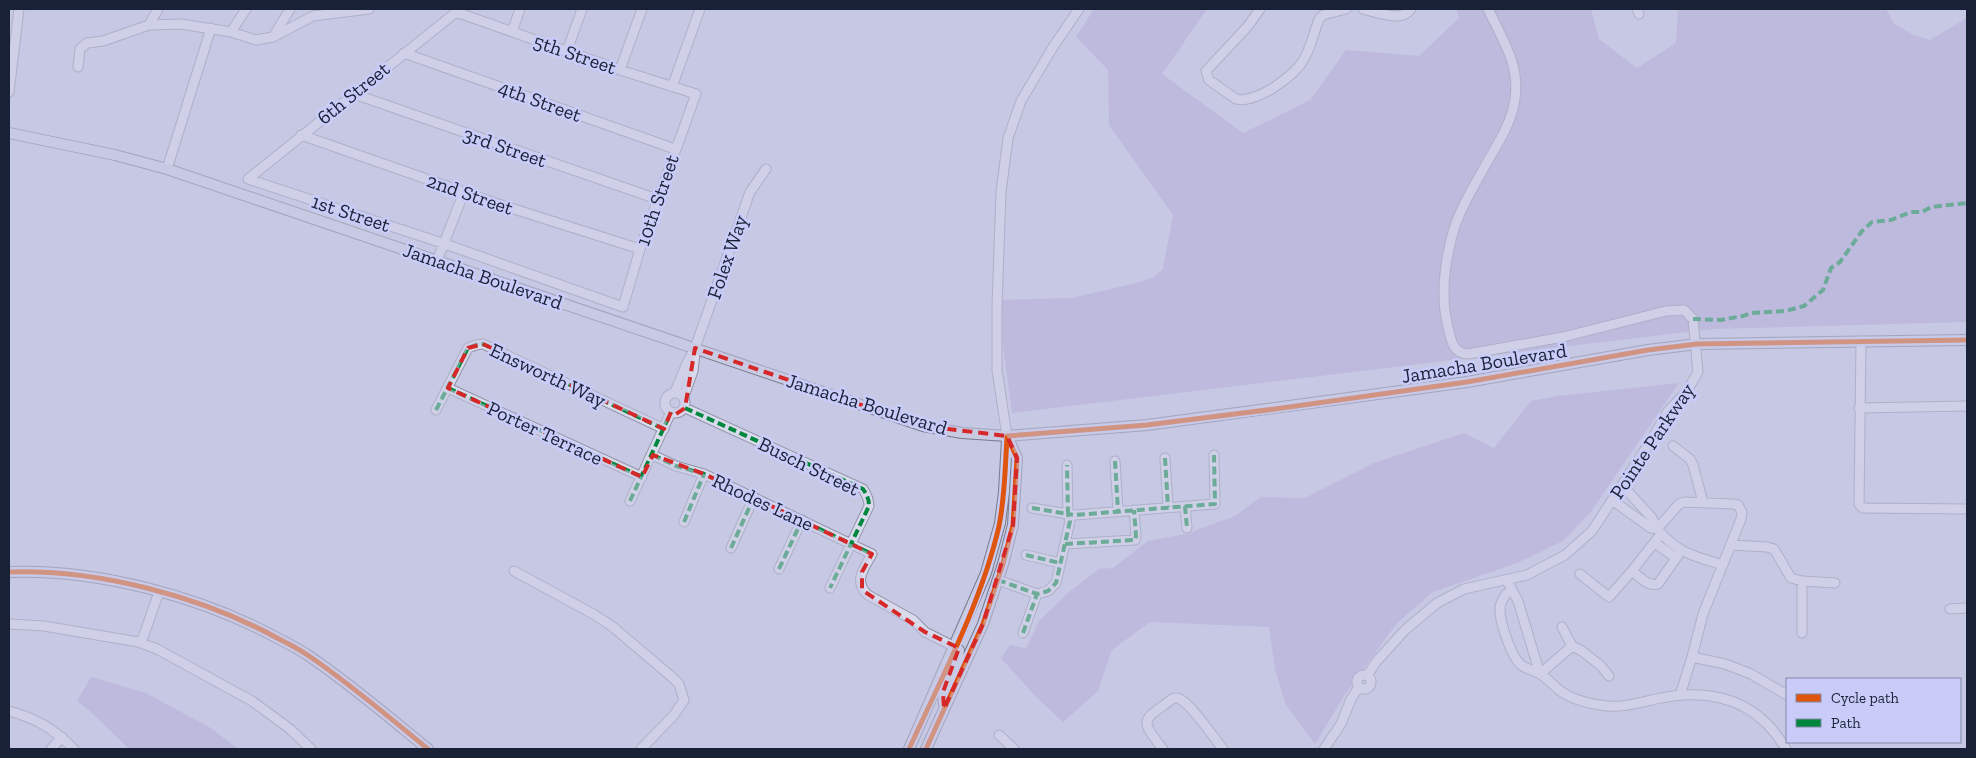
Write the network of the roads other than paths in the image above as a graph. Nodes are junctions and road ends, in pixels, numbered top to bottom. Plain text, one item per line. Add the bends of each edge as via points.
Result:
1 (19, 9) edge
2 (158, 9) edge
3 (246, 9) edge
4 (290, 9) edge
5 (369, 9) edge
6 (520, 9) edge
7 (582, 9) edge
8 (642, 9) edge
9 (700, 9) edge
10 (1079, 9) edge
11 (1260, 9) edge
12 (1346, 9) edge
13 (1363, 9) edge
14 (1411, 9) edge
15 (1488, 9) edge
16 (355, 10) edge
17 (458, 10) edge
18 (149, 25) junction
19 (211, 28) junction
20 (231, 32) junction
21 (512, 32) junction
22 (273, 37) junction
23 (567, 51) junction
24 (404, 53) junction
25 (78, 67) dead end
26 (620, 70) junction
27 (9, 77) edge
28 (672, 88) junction
29 (9, 92) edge
30 (354, 94) junction
31 (696, 94) joint
32 (9, 133) edge
33 (301, 135) junction
34 (675, 149) junction
35 (167, 169) junction
36 (766, 169) dead end
37 (248, 179) joint
38 (464, 192) junction
39 (658, 200) junction
40 (445, 244) junction
41 (640, 249) junction
42 (438, 261) junction
43 (623, 307) joint
44 (1967, 340) edge
45 (1861, 341) junction
46 (1697, 344) junction
47 (695, 348) junction
48 (448, 388) junction
49 (679, 394) junction
50 (1967, 406) edge
51 (684, 408) junction
52 (1859, 408) junction
53 (436, 410) dead end
54 (670, 412) junction
55 (664, 429) junction
56 (1008, 436) junction
57 (1673, 446) dead end
58 (652, 455) junction
59 (1214, 455) dead end
60 (1165, 458) dead end
61 (1115, 461) dead end
62 (1067, 465) dead end
63 (704, 474) junction
64 (642, 478) junction
65 (1622, 485) junction
66 (754, 497) junction
67 (1612, 500) junction
68 (630, 502) dead end
69 (1703, 502) junction
70 (1185, 506) junction
71 (1168, 507) junction
72 (1032, 508) dead end
73 (1643, 509) junction
74 (1967, 509) edge
75 (1134, 510) junction
76 (1118, 511) junction
77 (1068, 514) junction
78 (1637, 518) junction
79 (802, 520) junction
80 (684, 522) dead end
81 (1186, 528) dead end
82 (998, 529) junction
83 (1659, 532) junction
84 (1654, 543) junction
85 (852, 544) junction
86 (1065, 544) junction
87 (1730, 545) junction
88 (731, 548) dead end
89 (1026, 555) dead end
90 (1678, 555) junction
91 (1060, 564) junction
92 (1723, 565) junction
93 (779, 569) dead end
94 (514, 571) dead end
95 (1632, 571) junction
96 (9, 572) edge
97 (1580, 574) dead end
98 (998, 580) junction
99 (1507, 581) junction
100 (1802, 581) junction
101 (1835, 583) dead end
102 (830, 588) dead end
103 (158, 592) junction
104 (1037, 594) junction
105 (1967, 608) edge
106 (1950, 609) dead end
107 (9, 624) edge
108 (1562, 627) dead end
109 (1023, 633) dead end
110 (1802, 633) dead end
111 (141, 643) junction
112 (955, 646) junction
113 (1572, 646) junction
114 (1692, 658) junction
115 (1540, 674) junction
116 (1609, 676) dead end
117 (1786, 694) edge
118 (1680, 695) junction
119 (944, 709) junction
120 (9, 711) edge
121 (999, 735) dead end
122 (62, 737) junction
123 (51, 749) edge
124 (74, 749) edge
125 (311, 749) edge
126 (428, 749) edge
127 (641, 749) edge
128 (910, 749) edge
129 (926, 749) edge
130 (1014, 749) edge
131 (1163, 749) edge
132 (1223, 749) edge
133 (1324, 749) edge
134 (1786, 749) edge

1 - 27 street
2 - 18 street
3 - 20 street
4 - 22 street
5 - 16 street
6 - 21 street
7 - 23 street
8 - 26 street
9 - 28 street
10 - 56 street via 1021,101 1008,138 1001,192 996,307 996,370
11 - 12 street via 1206,71 1209,80 1236,99 1257,96 1290,76 1304,59 1319,18
13 - 14 street via 1400,16
15 - 46 street, Pointe Parkway via 1511,55 1516,75 1516,96 1508,125 1454,228 1444,293 1446,322 1455,349 1468,354 1684,310 1693,319
16 - 22 street via 313,16
17 - 21 street, 5th Street
17 - 24 street, 6th Street
18 - 19 street via 181,24
18 - 25 street via 87,43 80,49
19 - 20 street
19 - 35 street
20 - 22 street via 256,40
21 - 23 street, 5th Street
23 - 26 street, 5th Street
24 - 30 street, 6th Street
24 - 34 street, 4th Street
26 - 28 street, 5th Street
27 - 29 street
28 - 31 street, 5th Street
30 - 33 street, 6th Street
30 - 39 street, 3rd Street
31 - 34 street, 10th Street
32 - 35 main road, Jamacha Boulevard
33 - 37 street, 6th Street
33 - 38 street, 2nd Street
34 - 39 street, 10th Street
35 - 42 main road, Jamacha Boulevard
36 - 47 street, Folex Way via 750,192
37 - 40 street, 1st Street
38 - 40 street
38 - 41 street, 2nd Street
39 - 41 street, 10th Street
40 - 42 street
40 - 43 street, 1st Street
41 - 43 street, 10th Street
42 - 47 main road, Jamacha Boulevard
44 - 45 main road, Jamacha Boulevard
45 - 46 main road, Jamacha Boulevard
45 - 52 street
46 - 56 main road, Jamacha Boulevard via 1467,382 1275,409 1147,425
46 - 65 street, Pointe Parkway via 1698,372 1687,391 1668,411
47 - 49 street, Folex Way via 693,371
47 - 56 main road, Jamacha Boulevard via 923,426
48 - 53 street, Ensworth Way
48 - 55 street, Ensworth Way via 468,348 483,344
48 - 64 street, Porter Terrace
49 - 51 street via 685,400
49 - 54 street via 666,398 665,406
50 - 52 street
51 - 54 street via 678,413
51 - 85 street, Busch Street via 863,490 869,506
52 - 74 street via 1859,504 1863,508
54 - 55 street
55 - 58 street
56 - 82 main road
56 - 98 main road via 1017,458 1015,502 1013,526
57 - 69 street via 1693,464
58 - 63 street, Rhodes Lane
58 - 64 street
59 - 70 street via 1215,504
60 - 71 street
61 - 76 street
62 - 77 street
63 - 66 street, Rhodes Lane
63 - 80 street
64 - 68 street
65 - 67 street, Pointe Parkway
65 - 73 street
66 - 79 street, Rhodes Lane
66 - 88 street
67 - 78 street
67 - 99 street, Pointe Parkway via 1592,531 1565,555 1527,575
69 - 83 street via 1679,504
69 - 87 street via 1733,504 1740,508 1741,519
70 - 71 street
70 - 81 street
71 - 75 street
72 - 77 street
73 - 78 street
73 - 83 street
75 - 76 street
75 - 86 street via 1135,540
76 - 77 street
77 - 86 street via 1070,521
78 - 83 street
79 - 85 street, Rhodes Lane
79 - 93 street
82 - 98 main road via 1002,540 995,572
82 - 112 main road via 986,573
83 - 84 street
83 - 90 street
84 - 90 street
84 - 95 street
85 - 102 street, Busch Street
85 - 112 street, Rhodes Lane via 872,554 862,572 862,590 913,620 925,632
86 - 91 street
87 - 92 street
87 - 100 street via 1774,549 1791,578
89 - 91 street
90 - 92 street
90 - 95 street via 1658,584 1648,584
91 - 104 street via 1056,583 1048,592
92 - 114 street via 1703,614
94 - 127 street via 595,615 679,684 684,700
95 - 97 street via 1608,597
96 - 103 main road via 111,580
98 - 104 street
98 - 119 main road via 983,624
99 - 115 street via 1518,602
99 - 115 street via 1507,617 1514,654 1520,665
99 - 133 street, Pointe Parkway via 1464,590 1437,603 1404,630 1368,676 1358,678 1359,687 1341,724
100 - 101 street
100 - 110 street
103 - 111 street
103 - 126 main road via 230,615 308,655
104 - 109 street
105 - 106 street
107 - 111 street via 44,626
108 - 113 street
111 - 125 street via 252,701
112 - 119 main road via 959,650 958,659 943,692
112 - 128 main road
113 - 115 street
113 - 116 street via 1601,666
114 - 117 street via 1725,664 1751,674
114 - 118 street
115 - 118 street via 1575,699 1601,706 1629,705
118 - 134 street via 1709,695 1737,703 1766,722
119 - 129 main road
120 - 122 street via 37,720
121 - 130 street
122 - 123 street
122 - 124 street
131 - 132 street via 1146,722 1174,698 1181,700

